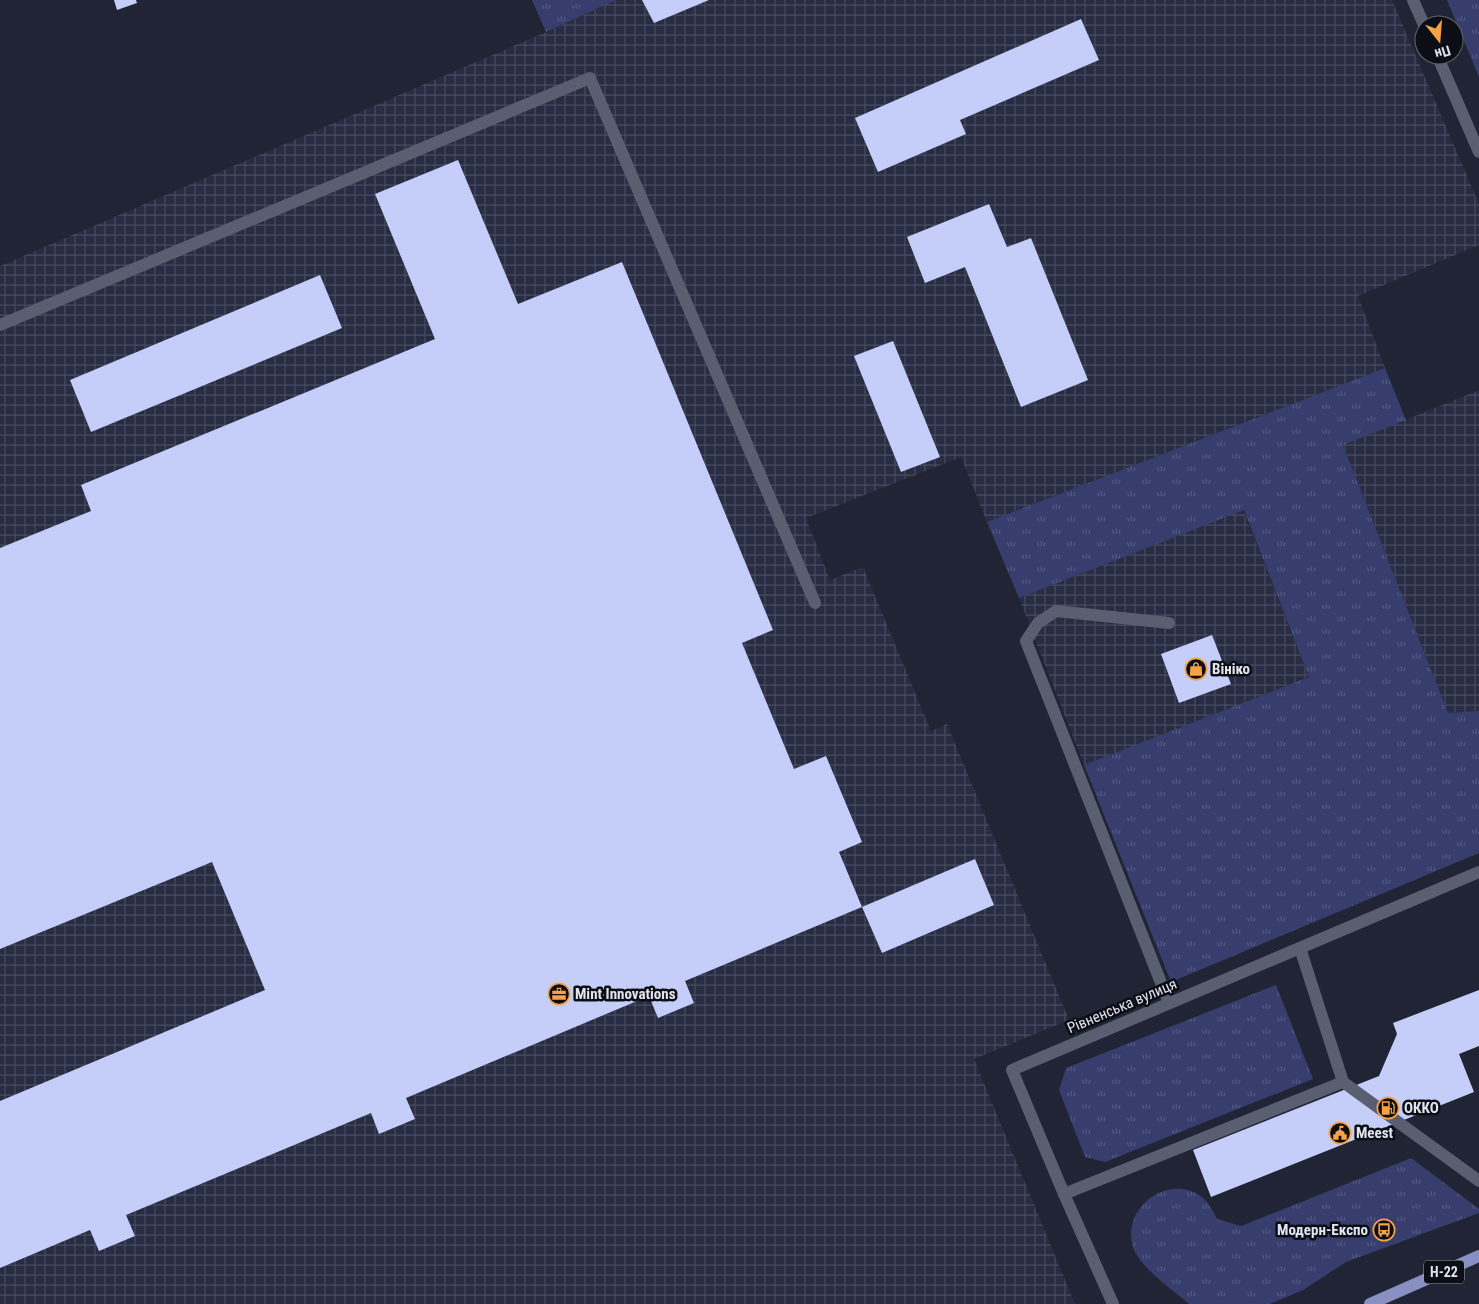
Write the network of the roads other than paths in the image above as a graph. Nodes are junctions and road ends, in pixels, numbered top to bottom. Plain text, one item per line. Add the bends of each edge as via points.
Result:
1 (1413, 0) edge
2 (1420, 15) edge
3 (1441, 65) edge
4 (1479, 152) edge
5 (0, 325) edge
6 (815, 603) dead end
7 (1169, 623) dead end
8 (1479, 872) edge
9 (1300, 948) junction
10 (1169, 1003) junction
11 (1343, 1082) junction
12 (1479, 1181) edge
13 (1064, 1194) junction
14 (1479, 1256) edge
15 (1113, 1304) edge
16 (1370, 1304) edge

1 - 2 street
3 - 4 street
5 - 6 street via 590,78
7 - 10 street via 1056,611 1038,623 1026,641
8 - 9 street, Рівненська вулиця
9 - 10 street, Рівненська вулиця
9 - 11 street
10 - 13 street, Рівненська вулиця via 1012,1070
11 - 12 street
11 - 13 street
13 - 15 street, Рівненська вулиця
14 - 16 main road, Н-22

